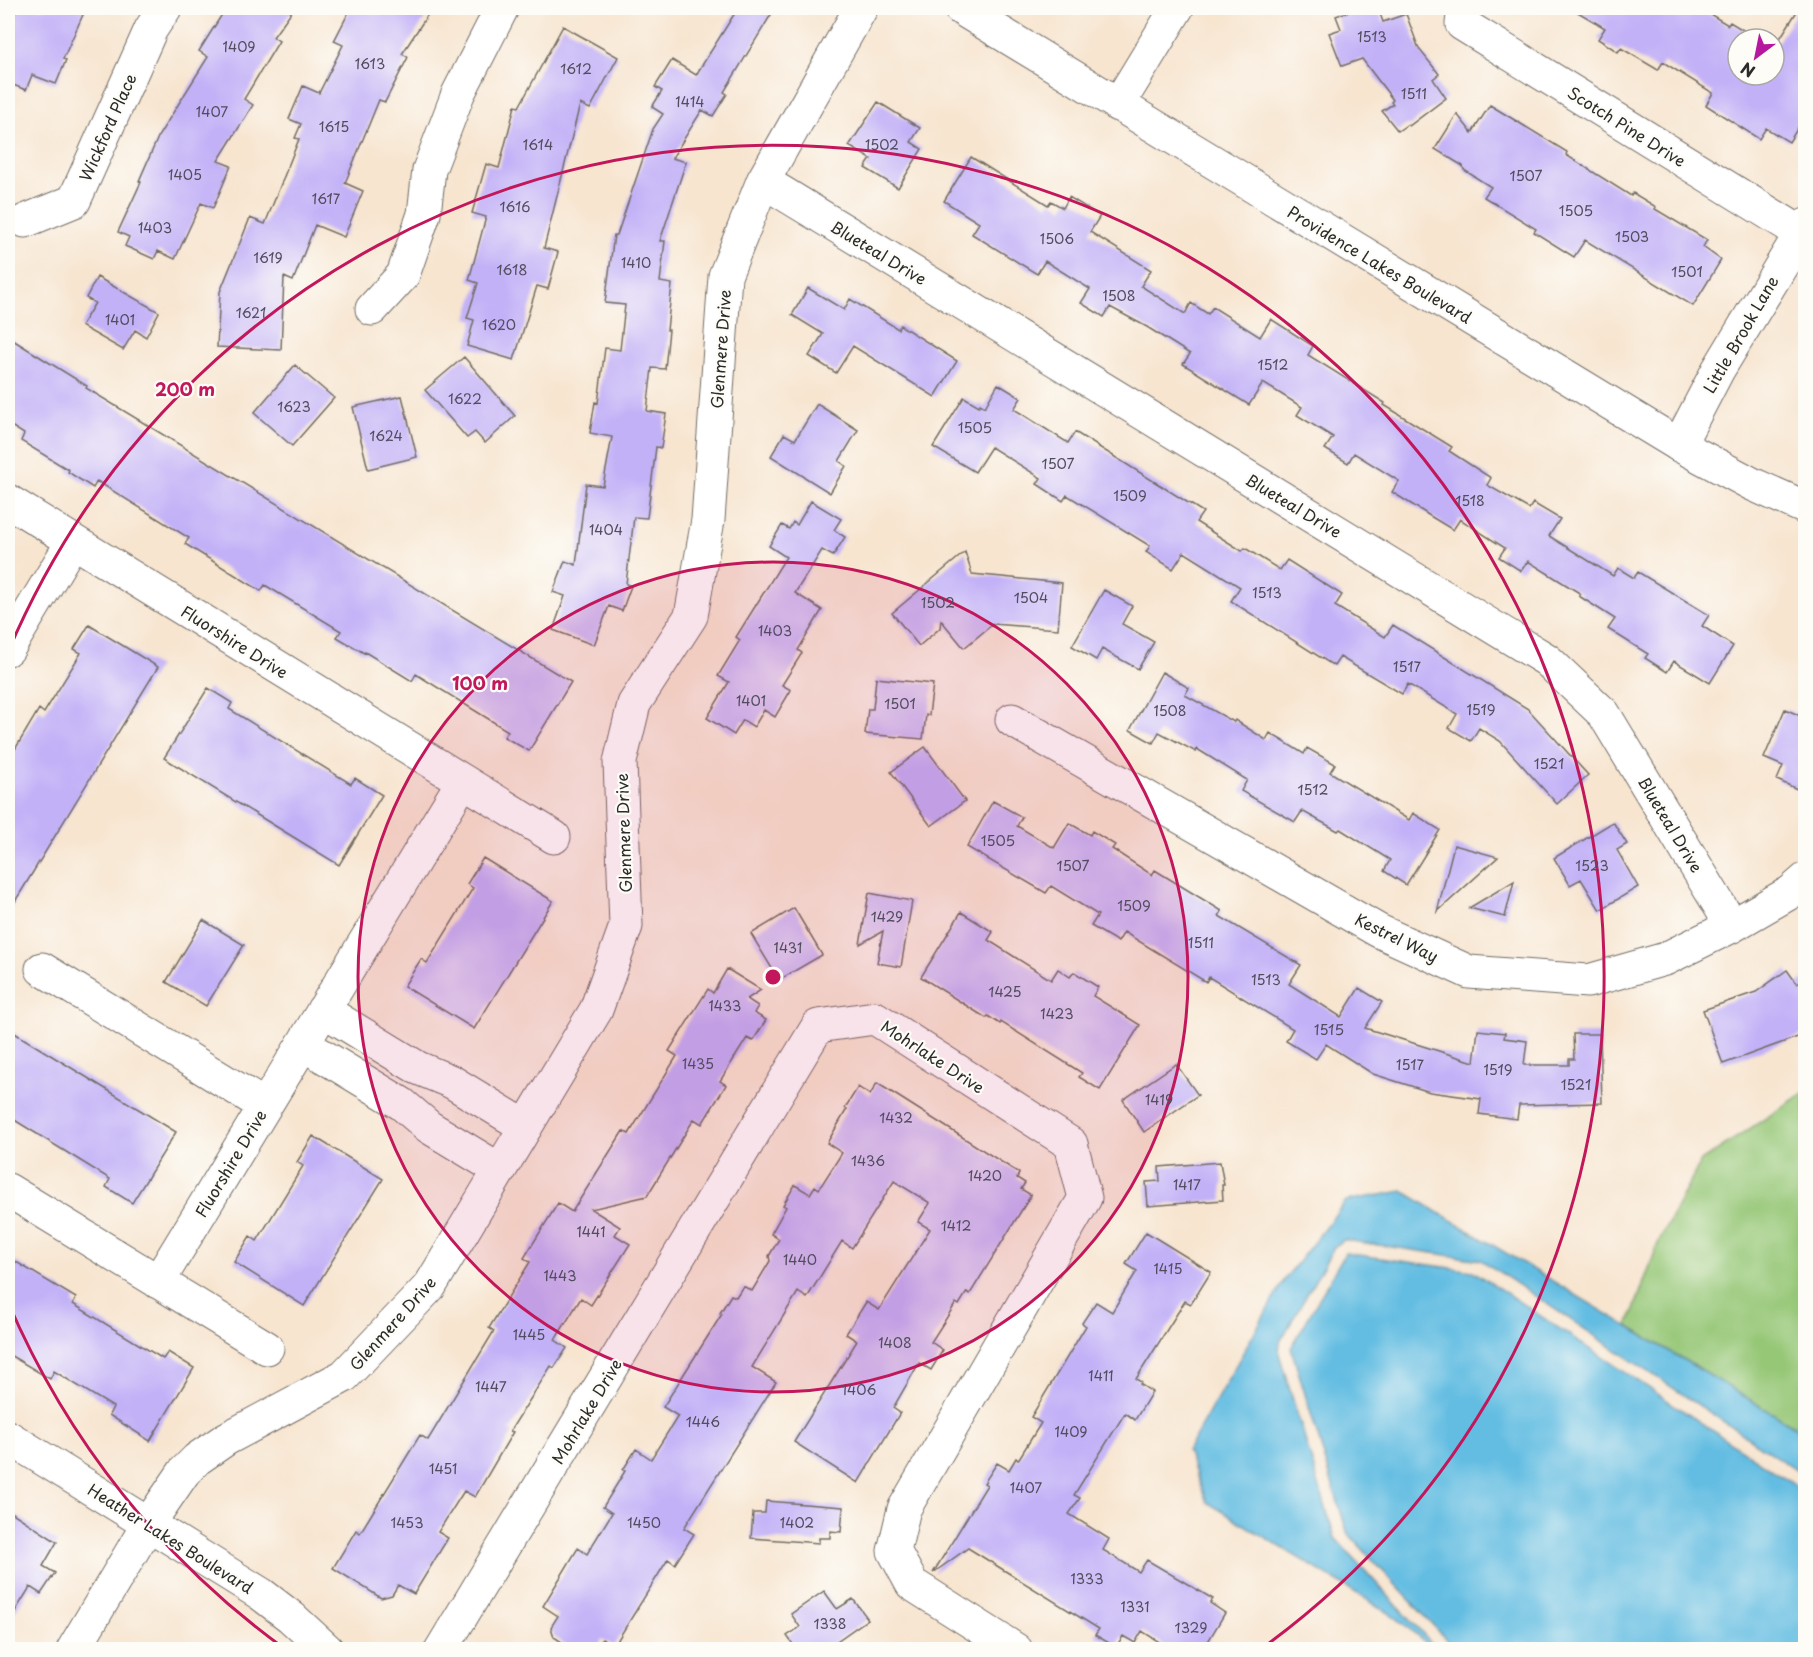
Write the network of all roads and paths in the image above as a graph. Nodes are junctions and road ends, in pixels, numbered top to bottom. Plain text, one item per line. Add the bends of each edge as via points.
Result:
1 (165, 8) edge
2 (502, 8) edge
3 (861, 8) edge
4 (960, 8) edge
5 (1177, 8) edge
6 (1464, 8) edge
7 (1118, 105) junction
8 (763, 181) junction
9 (25, 221) dead end
10 (1804, 232) edge
11 (372, 309) dead end
12 (1679, 446) junction
13 (8, 501) edge
14 (1806, 508) edge
15 (73, 541) junction
16 (8, 649) edge
17 (1012, 720) dead end
18 (463, 781) junction
19 (554, 837) dead end
20 (1806, 879) edge
21 (1732, 926) junction
22 (42, 969) dead end
23 (323, 1010) junction
24 (303, 1044) junction
25 (436, 1075) junction
26 (265, 1106) junction
27 (413, 1114) junction
28 (526, 1127) junction
29 (500, 1170) junction
30 (8, 1190) edge
31 (158, 1282) junction
32 (267, 1348) dead end
33 (8, 1437) edge
34 (149, 1523) junction
35 (73, 1650) edge
36 (327, 1650) edge
37 (441, 1650) edge
38 (1016, 1650) edge

1 - 9 street, Wickford Place via 151,29 74,201
2 - 11 street via 458,94 433,159 424,214 403,275
3 - 8 street, Glenmere Drive
4 - 7 street, Providence Lakes Boulevard
5 - 7 street
6 - 10 street, Scotch Pine Drive via 1462,24
7 - 12 street, Providence Lakes Boulevard
8 - 21 street, Blueteal Drive via 1547,660 1604,714
8 - 28 street, Glenmere Drive via 725,276 708,520 691,616 634,704 620,762 626,926 596,1010
10 - 12 street, Little Brook Lane via 1718,370
12 - 14 street, Providence Lakes Boulevard
13 - 15 street, Fluorshire Drive
15 - 16 street
15 - 18 street, Fluorshire Drive
17 - 21 street, Kestrel Way via 1379,930 1469,972 1588,981 1665,960
18 - 19 street, Fluorshire Drive
18 - 23 street, Fluorshire Drive
20 - 21 street, Kestrel Way
22 - 26 street
23 - 24 street, Fluorshire Drive
23 - 25 street
24 - 26 street, Fluorshire Drive
24 - 27 street
25 - 27 street
25 - 28 street
26 - 31 street, Fluorshire Drive
27 - 29 street
28 - 29 street, Glenmere Drive
29 - 34 street, Glenmere Drive via 430,1286 344,1376 226,1439 197,1459
30 - 31 street
31 - 32 street
33 - 34 street, Heather Lakes Boulevard
34 - 35 street, Glenmere Drive
34 - 36 street, Heather Lakes Boulevard via 261,1594
37 - 38 street, Mohrlake Drive via 818,1026 875,1018 1071,1144 1085,1198 904,1509 894,1551 912,1584

